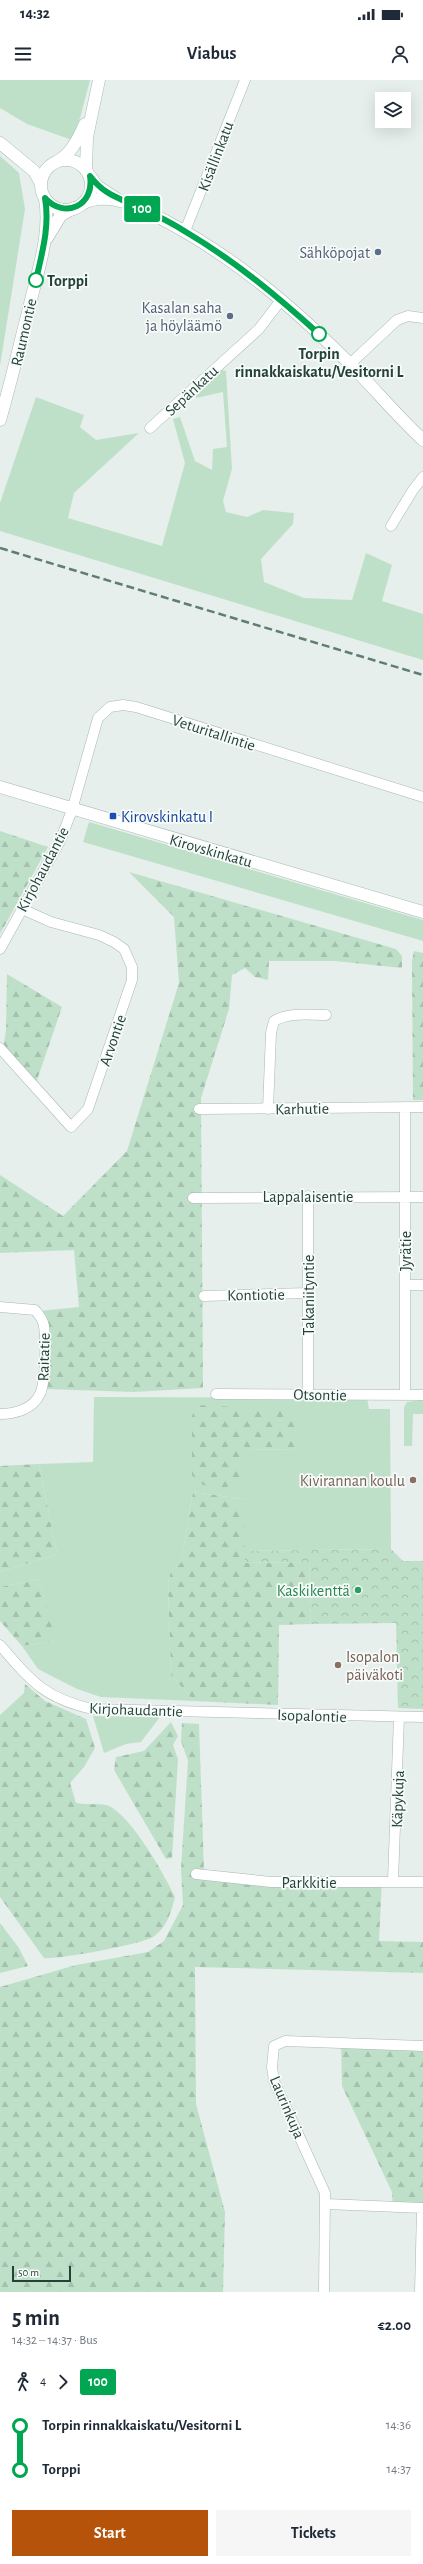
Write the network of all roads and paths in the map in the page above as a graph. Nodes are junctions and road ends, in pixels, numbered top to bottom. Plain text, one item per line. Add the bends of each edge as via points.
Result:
1 (98, 80) edge
2 (245, 80) edge
3 (90, 114) junction
4 (0, 143) edge
5 (17, 155) junction
6 (55, 163) junction
7 (88, 173) junction
8 (41, 184) junction
9 (45, 198) junction
10 (118, 200) junction
11 (78, 206) junction
12 (185, 231) junction
13 (44, 244) junction
14 (281, 300) junction
15 (423, 318) edge
16 (350, 364) junction
17 (0, 420) edge
18 (150, 428) dead end
19 (423, 440) edge
20 (423, 477) edge
21 (391, 526) dead end
22 (0, 787) edge
23 (423, 797) edge
24 (72, 810) junction
25 (22, 909) junction
26 (423, 912) edge
27 (0, 949) edge
28 (326, 1015) dead end
29 (0, 1048) edge
30 (405, 1107) junction
31 (423, 1107) edge
32 (199, 1109) dead end
33 (268, 1109) junction
34 (308, 1196) junction
35 (423, 1196) edge
36 (405, 1197) junction
37 (193, 1198) dead end
38 (405, 1285) junction
39 (423, 1285) edge
40 (308, 1293) junction
41 (204, 1296) dead end
42 (0, 1307) edge
43 (216, 1394) dead end
44 (308, 1394) junction
45 (405, 1395) junction
46 (423, 1395) edge
47 (0, 1414) edge
48 (0, 1644) edge
49 (201, 1712) joint
50 (399, 1717) junction
51 (423, 1717) edge
52 (196, 1874) dead end
53 (393, 1882) junction
54 (423, 1882) edge
55 (423, 2046) edge
56 (326, 2199) junction
57 (422, 2208) edge
58 (324, 2292) edge
59 (420, 2292) edge

1 - 3 main road
2 - 12 street, Kisällinkatu
3 - 6 main road via 76,145
3 - 7 main road via 85,154
4 - 5 main road
5 - 6 main road via 38,163
5 - 8 main road via 34,171
6 - 7 main road via 73,161
6 - 8 main road via 42,177
7 - 10 main road via 97,186
7 - 11 main road via 90,192
8 - 9 main road
9 - 11 main road via 58,208
9 - 13 main road, Raumontie via 47,212
10 - 11 main road via 92,200
10 - 12 main road via 140,207
11 - 13 main road, Raumontie via 61,215
12 - 14 main road via 224,255
13 - 17 main road, Raumontie via 18,359
14 - 16 main road
14 - 18 street, Sepänkatu via 259,329
15 - 16 street via 408,316 397,320
16 - 19 main road
20 - 21 street
22 - 24 main road, Kirovskinkatu
23 - 24 street, Veturitallintie via 123,705 110,707 98,718
24 - 25 street, Kirjohaudantie via 52,856
24 - 26 main road, Kirovskinkatu
25 - 27 street, Kirjohaudantie
25 - 29 street, Arvontie via 51,922 99,935 114,942 124,949 128,957 132,980 88,1109 71,1128
28 - 33 street via 292,1015 274,1021 271,1033
30 - 31 street, Karhutie
30 - 33 street, Karhutie
30 - 36 street, Jyrätie
32 - 33 street, Karhutie
34 - 36 street, Lappalaisentie
34 - 37 street, Lappalaisentie
34 - 40 street, Takaniityntie
35 - 36 street, Lappalaisentie
36 - 38 street, Jyrätie
38 - 39 street
38 - 45 street, Jyrätie
40 - 41 street, Kontiotie
40 - 44 street, Takaniityntie
42 - 47 street, Raitatie via 35,1310 44,1325 43,1383 40,1395 22,1410
43 - 44 street, Otsontie
44 - 45 street, Otsontie
45 - 46 street, Otsontie
48 - 49 street, Kirjohaudantie via 29,1679 47,1693 72,1705 105,1711
49 - 50 street, Isopalontie
50 - 51 street, Isopalontie
50 - 53 street, Käpykuja
52 - 53 street, Parkkitie via 265,1882
53 - 54 street, Parkkitie
55 - 56 street, Laurinkuja via 285,2041 274,2046 274,2081
56 - 57 street
56 - 58 street
57 - 59 street

